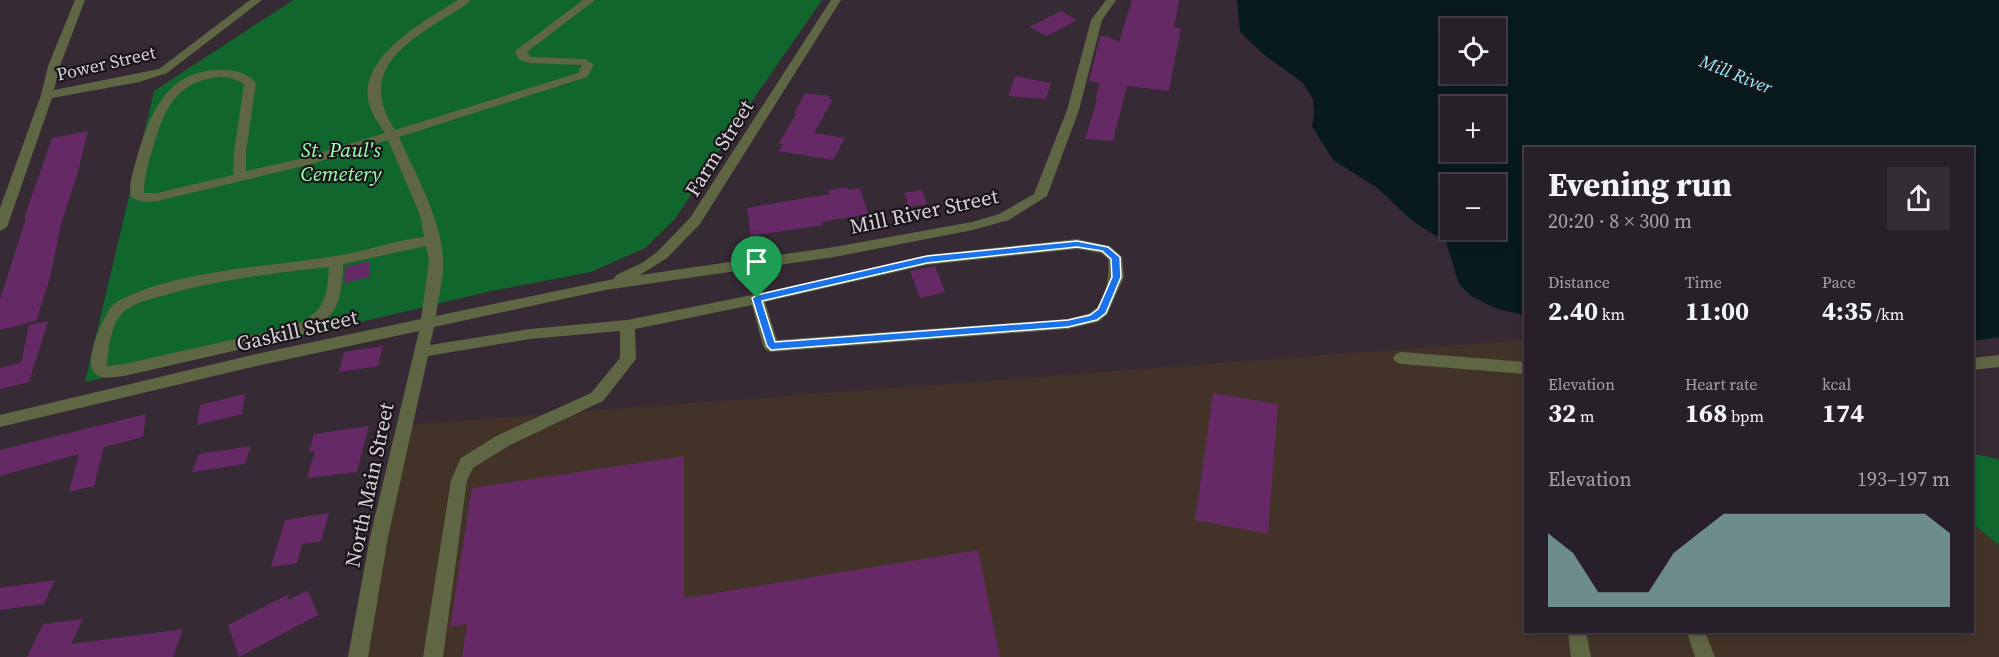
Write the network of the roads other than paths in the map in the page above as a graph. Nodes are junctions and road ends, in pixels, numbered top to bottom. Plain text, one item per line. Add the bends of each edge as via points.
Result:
1 (80, 0) edge
2 (257, 0) edge
3 (466, 0) edge
4 (590, 0) edge
5 (836, 0) edge
6 (1111, 0) edge
7 (47, 95) junction
8 (392, 135) junction
9 (240, 178) junction
10 (0, 227) edge
11 (434, 241) junction
12 (336, 261) junction
13 (604, 285) junction
14 (757, 298) junction
15 (428, 322) junction
16 (627, 325) junction
17 (421, 352) junction
18 (1401, 358) dead end
19 (1999, 361) edge
20 (1974, 364) edge
21 (1524, 368) edge
22 (0, 422) edge
23 (1577, 633) edge
24 (1696, 633) edge
25 (358, 657) edge
26 (433, 657) edge
27 (1581, 657) edge
28 (1705, 657) edge

1 - 7 street
2 - 7 street, Power Street via 163,70
3 - 8 street, North Main Street via 404,41 380,69 374,97
4 - 8 street via 521,51 523,58 530,60 585,62 588,65 583,75
5 - 13 street, Farm Street via 695,221 647,266
6 - 13 street, Mill River Street via 1097,20 1046,184 1029,205 973,226 834,252
7 - 10 street
8 - 9 street
8 - 11 street, North Main Street via 427,215
9 - 9 street via 157,197 136,195 159,108 168,96 196,77 229,74 250,83
11 - 12 street
11 - 15 street, North Main Street via 436,261
12 - 12 street via 264,269 140,297 120,307 110,319 99,368 105,372 124,370 314,324 329,307
13 - 15 street, Gaskill Street
14 - 14 street via 927,260 1077,244 1105,249 1115,257 1117,277 1102,311 1093,318 1068,324 771,346
14 - 16 street
15 - 17 street, North Main Street
15 - 22 street, Gaskill Street
16 - 17 street via 530,334
16 - 26 street via 628,359 597,397 504,440 467,463 459,480
17 - 25 street, North Main Street via 379,537
18 - 21 street
19 - 20 street
23 - 27 street
24 - 28 street

